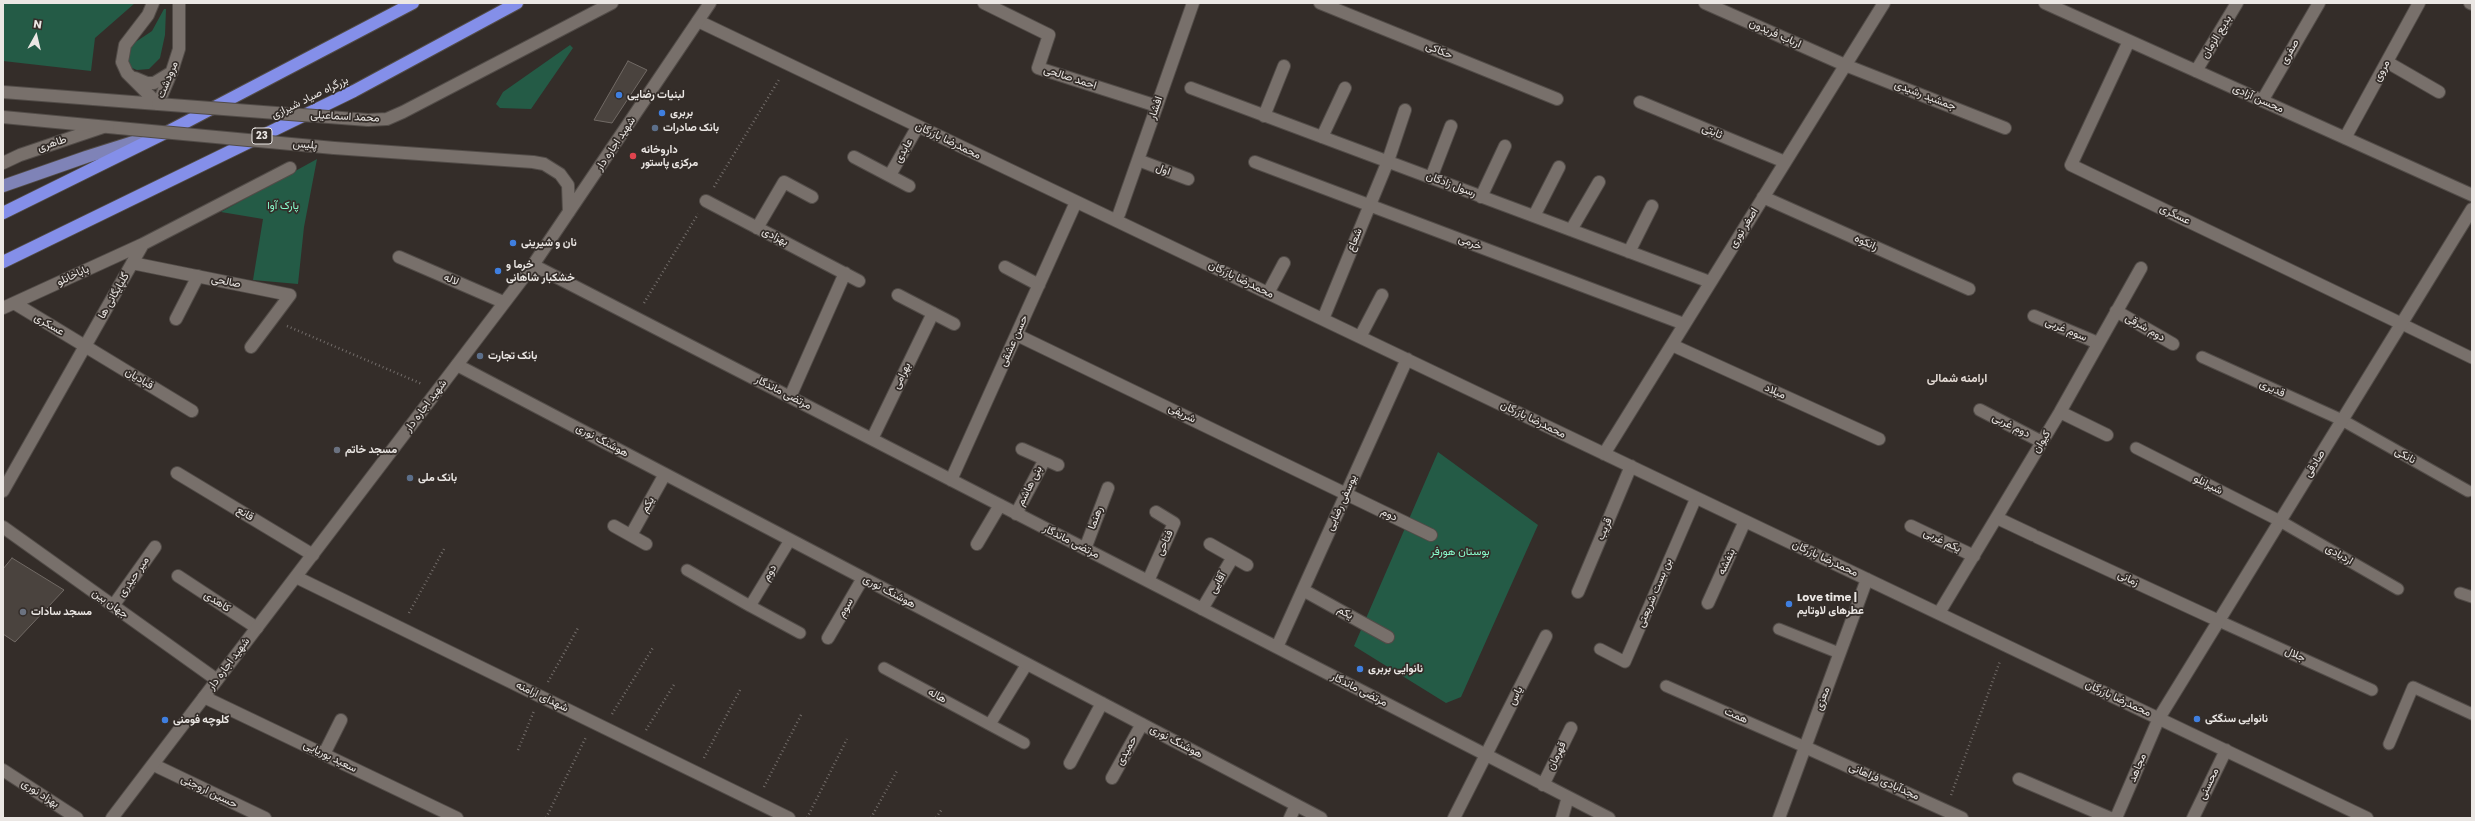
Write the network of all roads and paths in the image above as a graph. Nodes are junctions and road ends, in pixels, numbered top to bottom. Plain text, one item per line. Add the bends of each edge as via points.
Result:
1 (153, 3) edge
2 (179, 3) edge
3 (412, 3) edge
4 (517, 3) edge
5 (612, 3) edge
6 (710, 3) edge
7 (984, 3) edge
8 (1193, 3) edge
9 (1320, 3) edge
10 (1705, 3) edge
11 (1884, 3) edge
12 (2045, 3) edge
13 (2237, 3) edge
14 (2319, 3) edge
15 (2419, 3) edge
16 (698, 21) junction
17 (2129, 41) junction
18 (2387, 62) junction
19 (1845, 65) junction
20 (1284, 66) dead end
21 (2196, 71) junction
22 (172, 72) junction
23 (127, 73) junction
24 (1191, 88) dead end
25 (1345, 88) dead end
26 (3, 92) edge
27 (2439, 92) dead end
28 (1557, 99) dead end
29 (2262, 101) junction
30 (1640, 102) dead end
31 (158, 104) junction
32 (1157, 106) junction
33 (1405, 110) dead end
34 (1264, 116) junction
35 (3, 117) edge
36 (918, 126) junction
37 (1451, 126) dead end
38 (103, 127) junction
39 (2005, 128) dead end
40 (168, 132) junction
41 (1322, 137) junction
42 (2345, 138) junction
43 (1505, 146) dead end
44 (854, 157) dead end
45 (1138, 160) junction
46 (1388, 161) junction
47 (1255, 162) dead end
48 (1785, 162) junction
49 (3, 163) edge
50 (1559, 167) dead end
51 (290, 168) dead end
52 (890, 175) junction
53 (1431, 178) junction
54 (1188, 179) dead end
55 (1599, 182) dead end
56 (3, 186) edge
57 (908, 186) dead end
58 (2472, 195) edge
59 (812, 197) dead end
60 (1481, 197) junction
61 (1764, 197) junction
62 (706, 201) dead end
63 (1076, 202) junction
64 (1369, 205) junction
65 (1652, 206) dead end
66 (2472, 209) edge
67 (3, 214) edge
68 (568, 214) junction
69 (1120, 214) dead end
70 (1534, 216) junction
71 (757, 228) junction
72 (1571, 230) junction
73 (143, 244) junction
74 (1629, 252) junction
75 (399, 257) dead end
76 (3, 262) edge
77 (132, 263) junction
78 (1284, 263) dead end
79 (534, 265) junction
80 (1005, 267) dead end
81 (2141, 268) dead end
82 (845, 273) junction
83 (198, 276) junction
84 (859, 281) dead end
85 (1710, 282) junction
86 (1039, 285) junction
87 (1969, 289) dead end
88 (1268, 293) junction
89 (898, 295) dead end
90 (1382, 295) dead end
91 (503, 302) junction
92 (8, 306) edge
93 (2116, 312) junction
94 (933, 313) junction
95 (2034, 316) dead end
96 (176, 319) dead end
97 (272, 319) junction
98 (1323, 319) junction
99 (954, 324) dead end
100 (1684, 324) junction
101 (2402, 324) junction
102 (1017, 335) junction
103 (1360, 337) junction
104 (2098, 343) junction
105 (2173, 344) dead end
106 (1672, 345) junction
107 (85, 346) junction
108 (251, 346) dead end
109 (2202, 357) dead end
110 (2472, 358) edge
111 (1407, 360) junction
112 (457, 365) junction
113 (438, 390) junction
114 (790, 397) junction
115 (1980, 410) dead end
116 (192, 411) dead end
117 (2060, 412) junction
118 (2342, 420) junction
119 (2107, 435) dead end
120 (872, 439) junction
121 (1879, 439) dead end
122 (2042, 442) junction
123 (2136, 448) dead end
124 (1022, 449) dead end
125 (1604, 454) junction
126 (1045, 459) junction
127 (1058, 465) dead end
128 (1631, 466) junction
129 (177, 474) dead end
130 (665, 474) junction
131 (951, 480) junction
132 (1108, 488) dead end
133 (3, 491) edge
134 (2468, 491) dead end
135 (1346, 494) junction
136 (1696, 498) junction
137 (1000, 505) junction
138 (1156, 512) dead end
139 (1016, 514) junction
140 (1997, 518) junction
141 (1745, 521) junction
142 (2280, 521) junction
143 (614, 526) dead end
144 (1911, 526) dead end
145 (3, 528) edge
146 (631, 535) junction
147 (1432, 535) dead end
148 (790, 540) junction
149 (646, 544) dead end
150 (977, 544) dead end
151 (1210, 544) dead end
152 (155, 547) dead end
153 (444, 549) dead end
154 (1085, 549) junction
155 (313, 554) junction
156 (1974, 556) junction
157 (1233, 557) junction
158 (1247, 565) dead end
159 (687, 570) dead end
160 (178, 576) dead end
161 (296, 577) junction
162 (863, 578) junction
163 (1867, 579) junction
164 (1148, 581) junction
165 (2398, 589) dead end
166 (1303, 590) junction
167 (1578, 592) dead end
168 (2460, 593) dead end
169 (2472, 597) edge
170 (1708, 602) dead end
171 (113, 606) junction
172 (750, 606) junction
173 (1202, 609) junction
174 (1938, 614) junction
175 (2219, 621) junction
176 (257, 628) junction
177 (401, 628) junction
178 (578, 628) dead end
179 (1779, 629) dead end
180 (800, 633) dead end
181 (1546, 636) dead end
182 (1388, 637) dead end
183 (828, 638) dead end
184 (654, 646) dead end
185 (2006, 646) junction
186 (1277, 648) junction
187 (1600, 649) dead end
188 (1839, 654) junction
189 (1027, 664) junction
190 (884, 668) dead end
191 (217, 680) junction
192 (675, 683) dead end
193 (1666, 686) dead end
194 (740, 690) dead end
195 (2372, 690) dead end
196 (540, 696) junction
197 (204, 697) junction
198 (1102, 704) junction
199 (802, 713) dead end
200 (2472, 714) edge
201 (2159, 718) junction
202 (341, 720) dead end
203 (990, 724) junction
204 (1142, 724) junction
205 (599, 725) junction
206 (1573, 729) dead end
207 (847, 739) dead end
208 (1024, 743) dead end
209 (637, 744) junction
210 (2389, 744) dead end
211 (1805, 747) junction
212 (518, 750) dead end
213 (2226, 750) junction
214 (324, 754) junction
215 (1486, 755) junction
216 (1070, 763) dead end
217 (154, 765) junction
218 (898, 769) dead end
219 (3, 770) edge
220 (697, 773) junction
221 (1112, 778) dead end
222 (2019, 779) dead end
223 (1543, 785) junction
224 (1568, 797) junction
225 (756, 802) junction
226 (1296, 805) junction
227 (942, 809) dead end
228 (1945, 810) junction
229 (77, 818) edge
230 (112, 818) edge
231 (265, 818) edge
232 (457, 818) edge
233 (546, 818) edge
234 (789, 818) edge
235 (808, 818) edge
236 (872, 818) edge
237 (936, 818) edge
238 (1290, 818) edge
239 (1321, 818) edge
240 (1454, 818) edge
241 (1562, 818) edge
242 (1609, 818) edge
243 (1778, 818) edge
244 (1962, 818) edge
245 (2110, 818) edge
246 (2116, 818) edge
247 (2193, 818) edge
248 (2367, 818) edge

1 - 23 street via 148,15 124,45 122,62
2 - 22 street, مرودشت via 179,49
3 - 40 highway
4 - 76 highway, بزرگراه صیاد شیرازی / 23 via 354,91
5 - 31 street, محمد اسماعیلی, bridge via 387,119 368,120
6 - 16 street, شهید اجاره دار
7 - 32 street, احمد صالحی via 1049,35 1038,68
8 - 32 street, افشار
9 - 28 street, حکاکی
10 - 19 street, ارباب فریدون
11 - 19 street, اصغر نوری
12 - 17 street, محسن آزادی
13 - 21 street, بدیع الزمان
14 - 29 street, صفری
15 - 18 street, مروی
16 - 36 street, محمدرضا بازرگان
16 - 68 street, شهید اجاره دار
17 - 21 street, محسن آزادی
17 - 101 street, عسگری via 2071,165
18 - 27 street
18 - 42 street, مروی
19 - 39 street, جمشید رشیدی
19 - 48 street, اصغر نوری
20 - 34 street
21 - 29 street, محسن آزادی
22 - 23 street via 154,83 141,81
22 - 31 street, مرودشت
23 - 31 street, مرودشت
24 - 34 street, رسول زادگان
25 - 41 street
26 - 31 street, محمد اسماعیلی
29 - 42 street, محسن آزادی
30 - 48 street, ثابتی
32 - 45 street, افشار
33 - 46 street, شعاع
34 - 41 street, رسول زادگان
35 - 38 street, پلیس
36 - 52 street, عابدی
36 - 63 street, محمدرضا بازرگان
37 - 53 street
38 - 49 street, طاهری via 20,154
38 - 68 street, پلیس, bridge via 544,164 560,174 568,184
40 - 56 main road
40 - 67 highway
41 - 46 street, رسول زادگان
42 - 58 street, محسن آزادی
43 - 60 street
44 - 52 street
45 - 54 street, اول
45 - 69 street, افشار
46 - 53 street, رسول زادگان
46 - 64 street, شعاع
47 - 64 street, خرمی
48 - 61 street, اصغر نوری
50 - 70 street
51 - 73 street
52 - 57 street
53 - 60 street, رسول زادگان
55 - 72 street
59 - 71 street via 784,182
60 - 70 street, رسول زادگان
61 - 85 street, اصغر نوری
61 - 87 street, رانکوه
62 - 71 street, بهزادی
63 - 86 street, حسن عشقی
63 - 88 street, محمدرضا بازرگان
64 - 98 street, شعاع
64 - 100 street, خرمی
65 - 74 street
66 - 101 street, صادقی
68 - 79 street, شهید اجاره دار
70 - 72 street, رسول زادگان
71 - 82 street, بهزادی
72 - 74 street, رسول زادگان
73 - 77 street, گلپایگانی ها
73 - 92 street, باباخانلو
74 - 85 street, رسول زادگان
75 - 91 street, لاله
77 - 83 street, صالحی
77 - 107 street, گلپایگانی ها
78 - 88 street
79 - 91 street, شهید اجاره دار
79 - 114 street, مرتضی ماندگار
80 - 86 street
81 - 93 street, کیوان
82 - 84 street, بهزادی
82 - 114 street
83 - 96 street
83 - 97 street, صالحی via 290,295
85 - 100 street, اصغر نوری
86 - 102 street, حسن عشقی
88 - 98 street, محمدرضا بازرگان
89 - 94 street
90 - 103 street
91 - 112 street, شهید اجاره دار
92 - 107 street, عسکری
93 - 104 street, کیوان
93 - 105 street, دوم شرقی
94 - 99 street
94 - 120 street, بهرامی
95 - 104 street, سوم غربی
97 - 108 street, صالحی
97 - 113 path
98 - 103 street, محمدرضا بازرگان
100 - 106 street, اصغر نوری
101 - 110 lane
101 - 118 street, صادقی
102 - 131 street, حسن عشقی
102 - 135 street, شریفی
103 - 111 street, محمدرضا بازرگان
104 - 117 street, کیوان
106 - 121 street, میلاد
106 - 125 street, اصغر نوری
107 - 116 street, قبادیان
107 - 133 street, گلپایگانی ها
109 - 118 lane, قدیری
111 - 125 street, محمدرضا بازرگان
111 - 135 street, یوسفی رضایی
112 - 113 street, شهید اجاره دار
112 - 130 street, هوشنگ نوری
113 - 155 street, شهید اجاره دار
114 - 120 street, مرتضی ماندگار
115 - 122 street, دوم غربی
117 - 119 street
117 - 122 street, کیوان
118 - 134 lane, نانکی
118 - 142 street, صادقی
120 - 131 street, مرتضی ماندگار
122 - 140 street, کیوان
123 - 142 lane, شیرانلو
124 - 126 street, بنی هاشم
125 - 128 street, محمدرضا بازرگان
126 - 127 street, بنی هاشم
126 - 139 street, بنی هاشم
128 - 136 street, محمدرضا بازرگان
128 - 167 street, قریب
129 - 155 street, قانع
130 - 146 street, یکم
130 - 148 street, هوشنگ نوری
131 - 137 street, مرتضی ماندگار
132 - 154 street, رهنما
135 - 147 street, دوم
135 - 166 street, یوسفی رضایی
136 - 141 street, محمدرضا بازرگان
136 - 187 lane, بن بست شریعتی via 1625,662
137 - 139 street, مرتضی ماندگار
137 - 150 street
138 - 164 street, فتاحی via 1174,523
139 - 154 street, مرتضی ماندگار
140 - 156 street, کیوان
140 - 175 street, زمانی
141 - 163 street, محمدرضا بازرگان
141 - 170 street, بنفشه
142 - 165 lane, اردبادی
142 - 175 street, صادقی
143 - 146 street
144 - 156 street, یکم غربی
145 - 171 street, جهان‌ بین
146 - 149 street
148 - 162 street, هوشنگ نوری
148 - 172 lane, دوم
151 - 157 street
152 - 171 street, میر حیدری
153 - 177 path
154 - 164 street, مرتضی ماندگار
155 - 161 street, شهید اجاره دار
156 - 174 street, کیوان
157 - 158 street
157 - 173 street, آقایی
159 - 172 lane
160 - 176 street, کاهدی
161 - 176 street, شهید اجاره دار
161 - 177 street, شهدای ارامنه
162 - 183 street, سوم
162 - 189 street, هوشنگ نوری
163 - 174 street, محمدرضا بازرگان
163 - 188 street, معزی
164 - 173 street, مرتضی ماندگار
166 - 182 street, یکم
166 - 186 street, یوسفی رضایی
168 - 169 lane
171 - 191 street, جهان‌ بین
172 - 180 lane
173 - 186 street, مرتضی ماندگار
174 - 185 street, محمدرضا بازرگان
175 - 195 lane, جلال
175 - 201 street, صادقی
176 - 191 street, شهید اجاره دار
177 - 196 street, شهدای ارامنه
178 - 196 path
179 - 188 lane
181 - 215 street, یاس
184 - 205 path
185 - 201 street, محمدرضا بازرگان
185 - 228 path
186 - 215 street, مرتضی ماندگار
188 - 211 street, معزی
189 - 198 street, هوشنگ نوری
189 - 203 lane
190 - 203 lane, هاله
191 - 197 street, شهید اجاره دار
192 - 209 path
193 - 211 lane, همت
194 - 220 path
196 - 205 street, شهدای ارامنه
196 - 212 path
197 - 214 street, سعید بوریایی
197 - 217 street, شهید اجاره دار
198 - 204 street, هوشنگ نوری
198 - 216 street
199 - 225 path
200 - 210 lane via 2413,687
201 - 213 street, محمدرضا بازرگان
201 - 246 street, مجاهد
202 - 214 street
203 - 208 lane, هاله
204 - 221 street, حمیدی
204 - 226 street, هوشنگ نوری
205 - 209 street, شهدای ارامنه
205 - 233 path
206 - 223 street, قهرمان
207 - 235 path
209 - 220 street, شهدای ارامنه
211 - 228 street, مجدآبادی فراهانی
211 - 243 street, معزی
213 - 247 street, محسنی
213 - 248 street, محمدرضا بازرگان
214 - 232 street, سعید بوریایی
215 - 223 street, مرتضی ماندگار
215 - 240 street, یاس
217 - 230 street, شهید اجاره دار
217 - 231 street, حسین اروجنی
218 - 236 path
219 - 229 street, بهزاد نوری
220 - 225 street, شهدای ارامنه
222 - 245 street
223 - 224 street, مرتضی ماندگار
224 - 241 street
224 - 242 street, مرتضی ماندگار
225 - 234 street, شهدای ارامنه
226 - 238 street
226 - 239 street, هوشنگ نوری
227 - 237 path
228 - 244 street, مجدآبادی فراهانی

